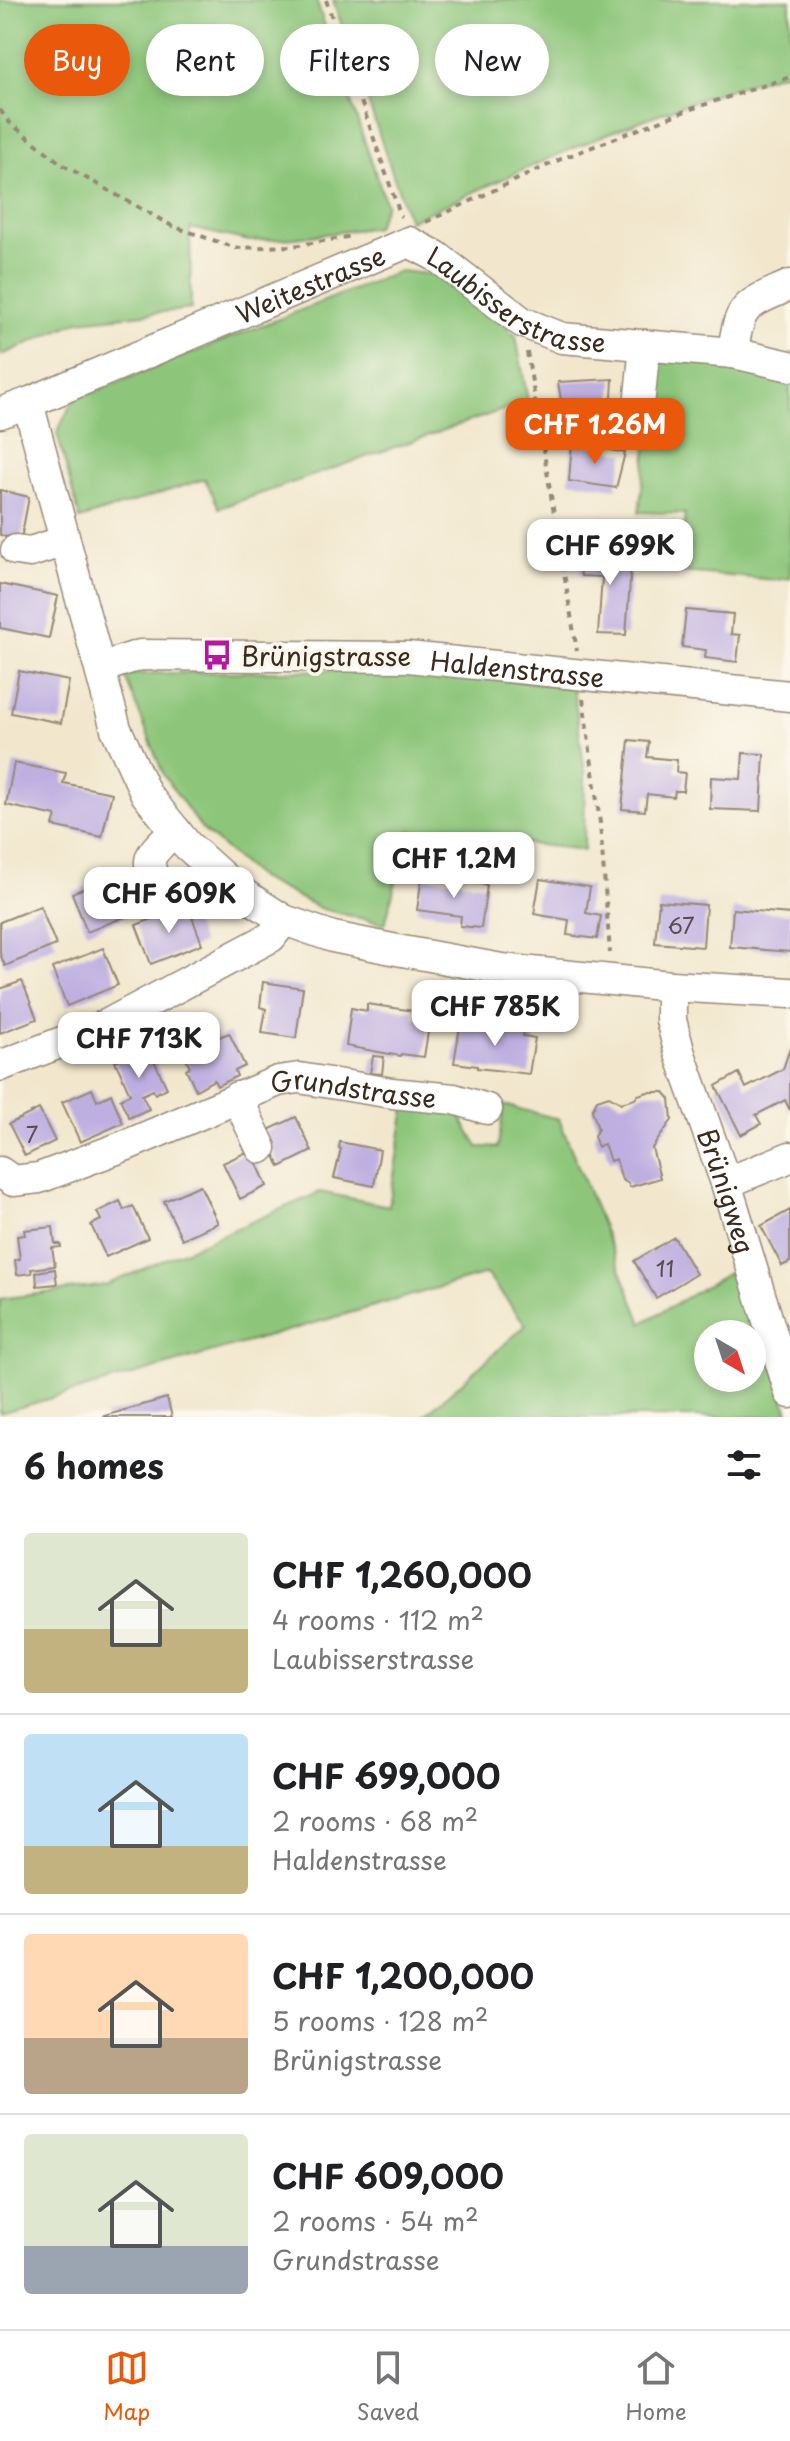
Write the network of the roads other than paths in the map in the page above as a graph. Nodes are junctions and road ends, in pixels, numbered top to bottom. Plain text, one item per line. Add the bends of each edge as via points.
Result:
1 (409, 242) joint
2 (790, 285) edge
3 (645, 345) junction
4 (733, 353) junction
5 (790, 366) edge
6 (14, 408) edge
7 (637, 426) dead end
8 (65, 541) junction
9 (16, 550) dead end
10 (100, 668) junction
11 (790, 696) edge
12 (175, 830) junction
13 (161, 895) dead end
14 (284, 920) junction
15 (671, 986) junction
16 (790, 993) edge
17 (0, 1066) edge
18 (237, 1097) junction
19 (487, 1109) dead end
20 (261, 1148) dead end
21 (790, 1157) edge
22 (0, 1172) edge
23 (726, 1183) junction
24 (790, 1393) edge

1 - 3 street, Laubisserstrasse via 436,256 522,322 562,338
1 - 6 street, Weitestrasse
2 - 4 street via 749,304 740,317
3 - 4 street, Laubisserstrasse
3 - 7 street
4 - 5 street, Laubisserstrasse
6 - 8 street
8 - 9 street via 30,552
8 - 10 street
10 - 11 street, Haldenstrasse via 140,655 408,657
10 - 12 street via 116,729 146,794
12 - 13 street via 148,863
12 - 14 street via 236,889
14 - 15 street via 333,937 502,969
14 - 17 street via 271,937 133,1011
15 - 16 street
15 - 23 street, Brünigweg via 671,1020 680,1054
18 - 19 street, Grundstrasse via 299,1078 454,1099
18 - 20 street
18 - 22 street, Grundstrasse via 39,1178 13,1181
21 - 23 street
23 - 24 street, Brünigweg

